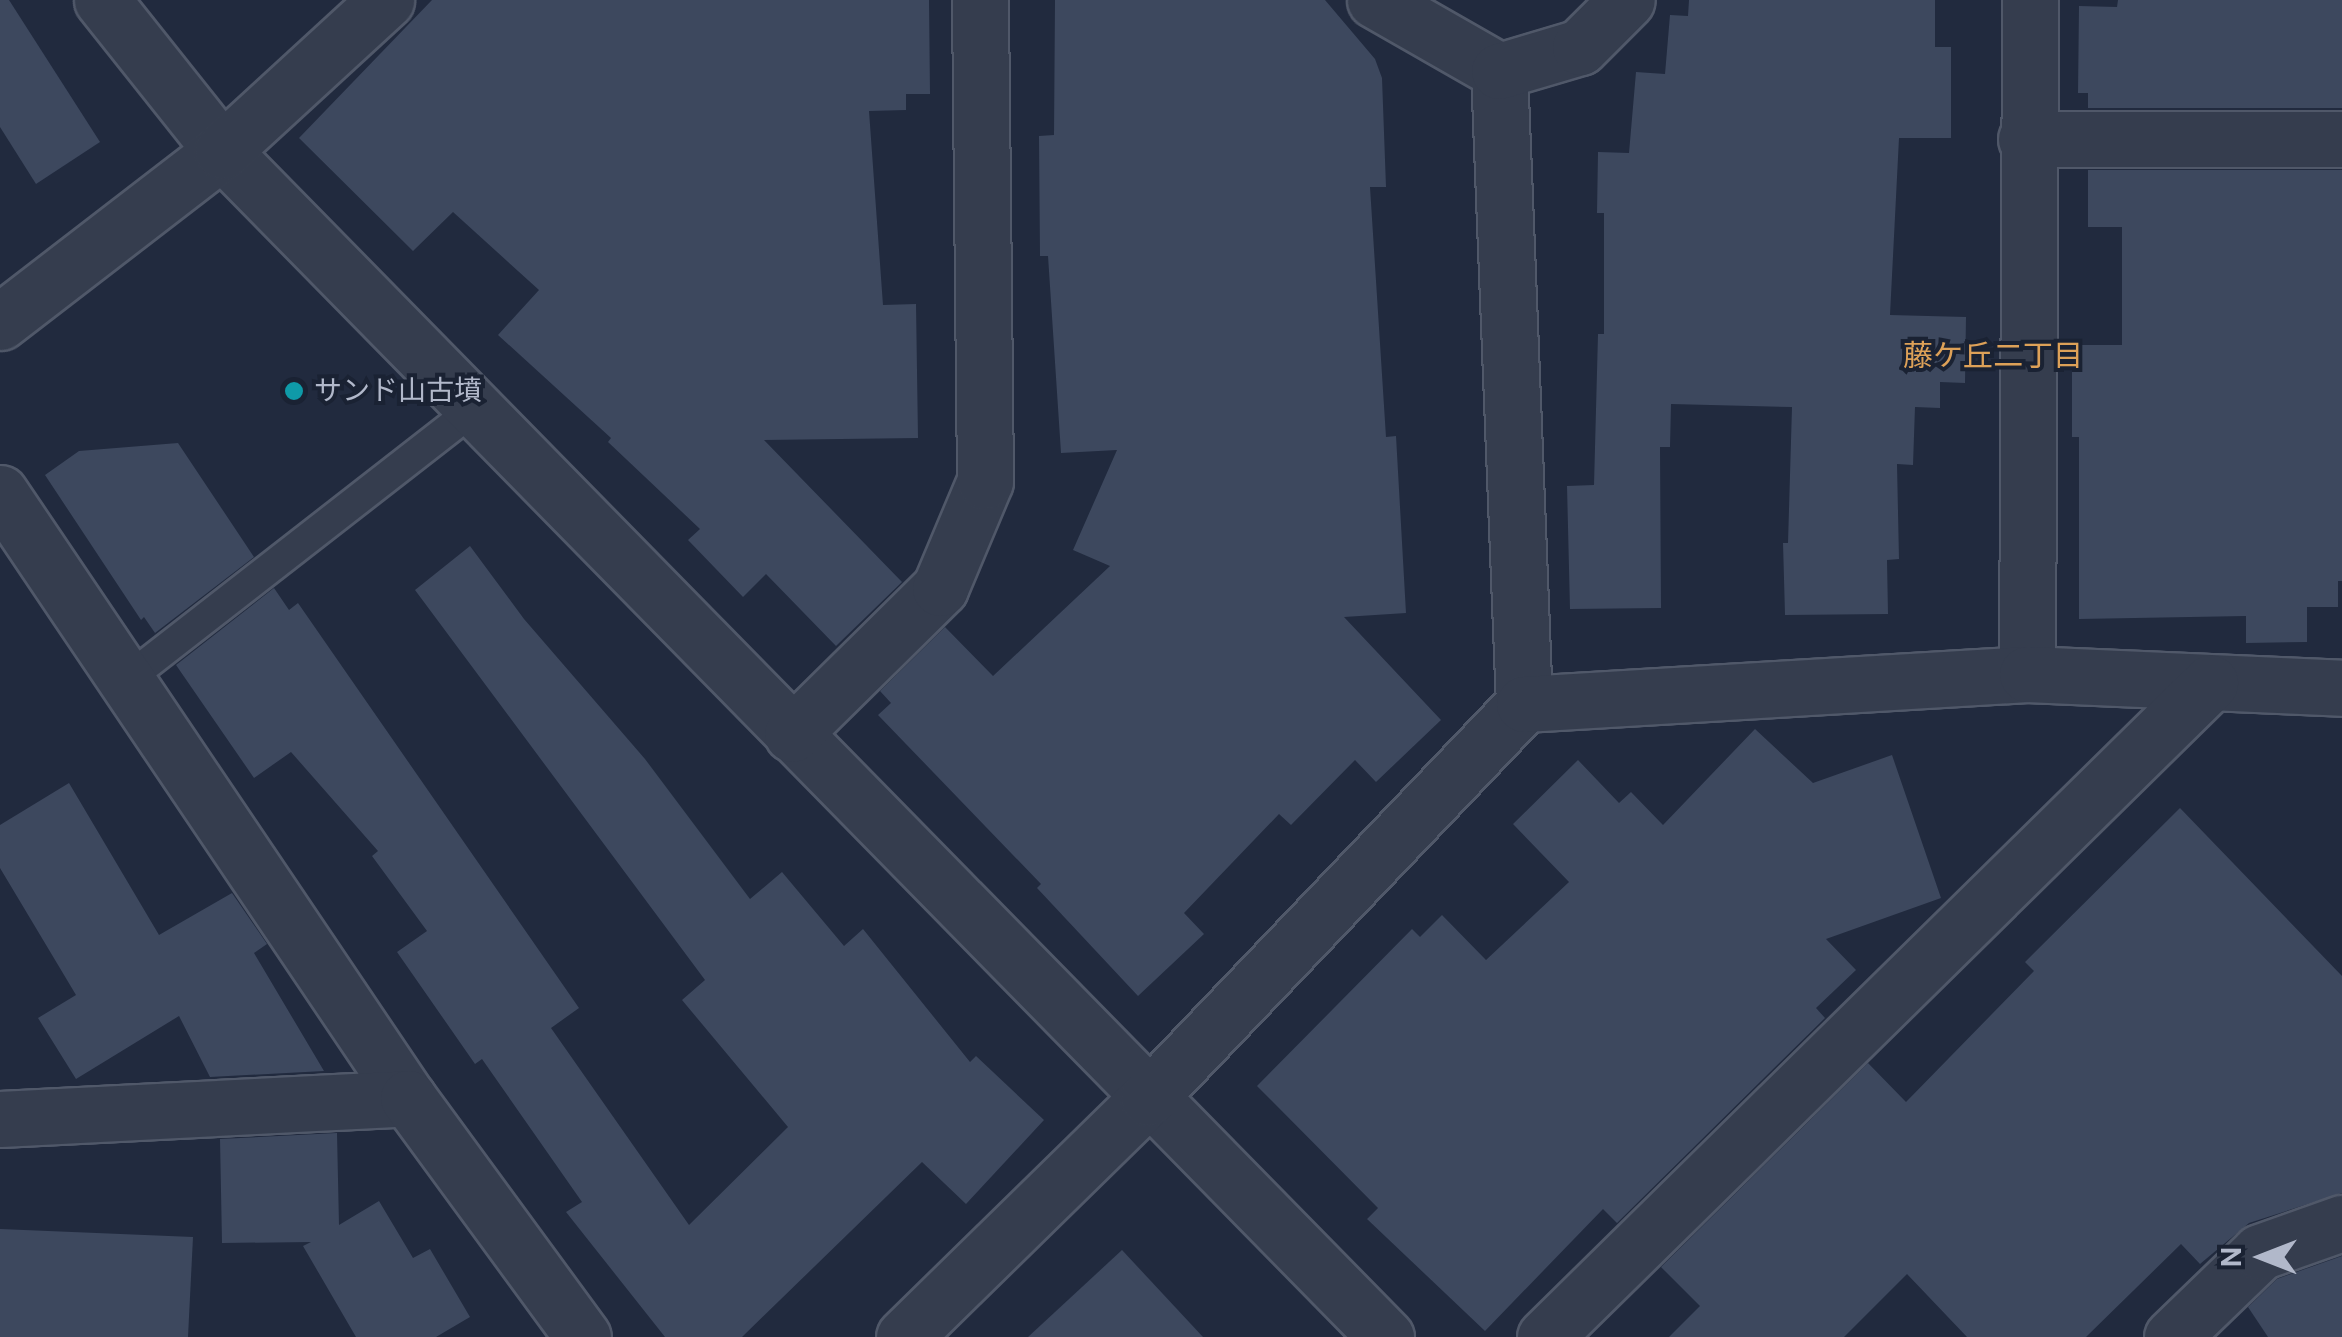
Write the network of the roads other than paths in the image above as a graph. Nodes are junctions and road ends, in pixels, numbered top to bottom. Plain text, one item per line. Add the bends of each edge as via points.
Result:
1 (102, 0) edge
2 (386, 0) edge
3 (980, 0) edge
4 (1375, 0) edge
5 (1627, 0) edge
6 (2030, 0) edge
7 (1499, 71) junction
8 (2026, 139) junction
9 (2342, 139) edge
10 (222, 151) junction
11 (0, 322) edge
12 (474, 409) junction
13 (0, 493) edge
14 (2027, 674) junction
15 (126, 680) junction
16 (2210, 683) junction
17 (2342, 688) edge
18 (1524, 704) junction
19 (792, 734) junction
20 (408, 1098) junction
21 (1148, 1098) junction
22 (0, 1119) edge
23 (2342, 1223) edge
24 (583, 1337) edge
25 (904, 1337) edge
26 (1386, 1337) edge
27 (1545, 1337) edge
28 (2172, 1337) edge

1 - 10 street
2 - 10 street
3 - 19 street via 985,482 940,588
4 - 7 street
5 - 7 street via 1580,46
6 - 8 street
7 - 18 street
8 - 9 street
8 - 14 street
10 - 11 street
10 - 12 street
12 - 15 lane
12 - 19 street
13 - 15 street
14 - 16 street
14 - 18 street
15 - 20 street
16 - 17 street
16 - 27 street
18 - 21 street
19 - 21 street
20 - 22 street
20 - 24 street
21 - 25 street
21 - 26 street
23 - 28 street via 2260,1252

